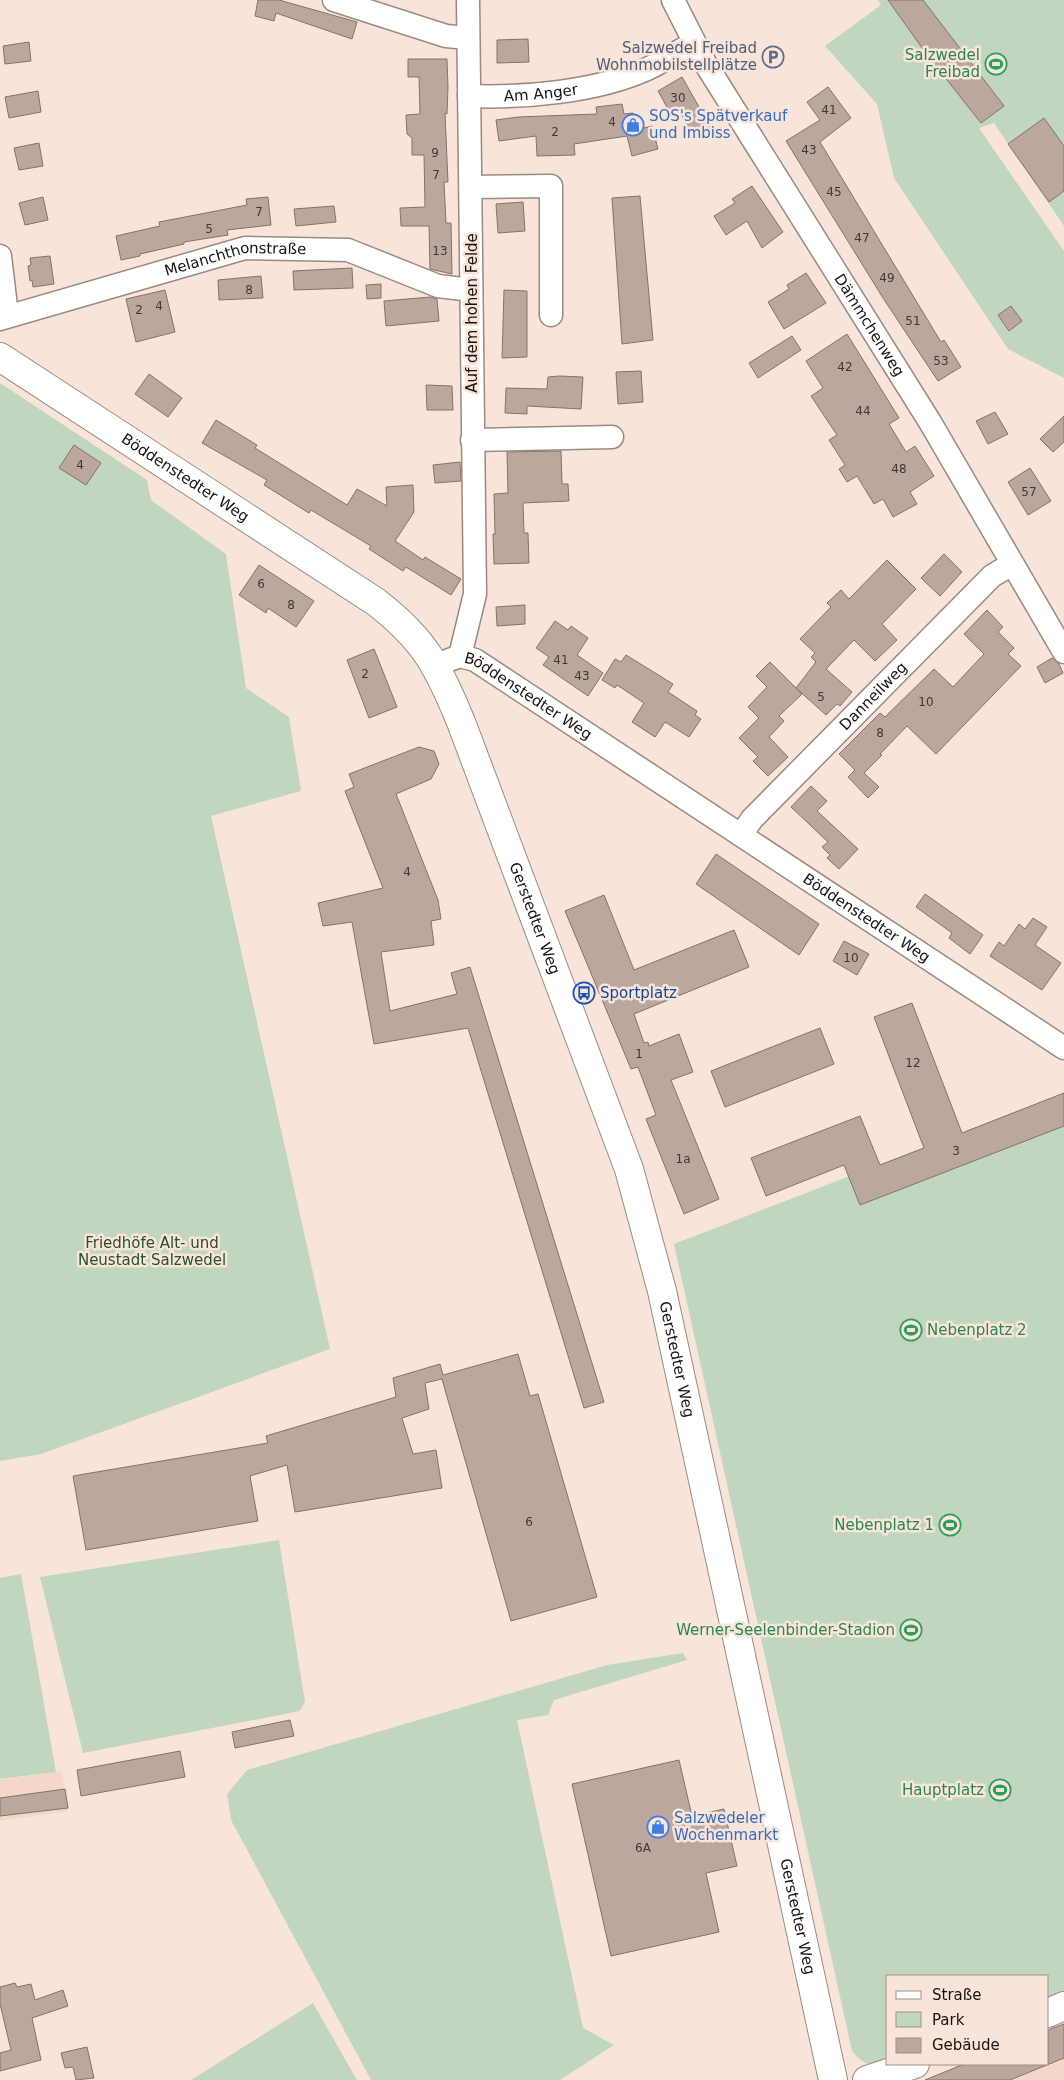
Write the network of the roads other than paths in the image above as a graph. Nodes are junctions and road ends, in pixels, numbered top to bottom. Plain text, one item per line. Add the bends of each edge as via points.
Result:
1 (334, 0) edge
2 (468, 0) edge
3 (673, 0) edge
4 (468, 38) junction
5 (694, 43) junction
6 (469, 96) junction
7 (471, 187) junction
8 (0, 256) edge
9 (471, 290) junction
10 (551, 315) dead end
11 (3, 317) edge
12 (0, 357) edge
13 (612, 437) dead end
14 (472, 440) junction
15 (1012, 564) junction
16 (1064, 652) edge
17 (448, 660) junction
18 (741, 835) junction
19 (1064, 1048) edge
20 (1064, 2006) edge
21 (1049, 2013) edge
22 (912, 2065) edge
23 (833, 2080) edge
24 (867, 2080) edge

1 - 4 street via 446,36
2 - 4 street, Auf dem hohen Felde
3 - 5 street, Dämmchenweg
4 - 6 street, Auf dem hohen Felde
5 - 6 street, Am Anger via 647,69 594,84 529,96
5 - 15 street, Dämmchenweg via 930,422
6 - 7 street, Auf dem hohen Felde
7 - 9 street, Auf dem hohen Felde
7 - 10 street via 551,186
8 - 11 street
9 - 11 street, Melanchthonstraße via 438,286 348,250 258,247 219,254
9 - 14 street, Auf dem hohen Felde
12 - 17 street, Böddenstedter Weg via 376,602 424,647
13 - 14 street
14 - 17 street, Auf dem hohen Felde via 475,594
15 - 16 street, Dämmchenweg
15 - 18 street, Danneilweg via 992,576 759,812
17 - 18 street, Böddenstedter Weg via 474,660
17 - 23 street, Gerstedter Weg via 465,731 629,1169 662,1291
18 - 19 street, Böddenstedter Weg
20 - 21 street
22 - 24 street

